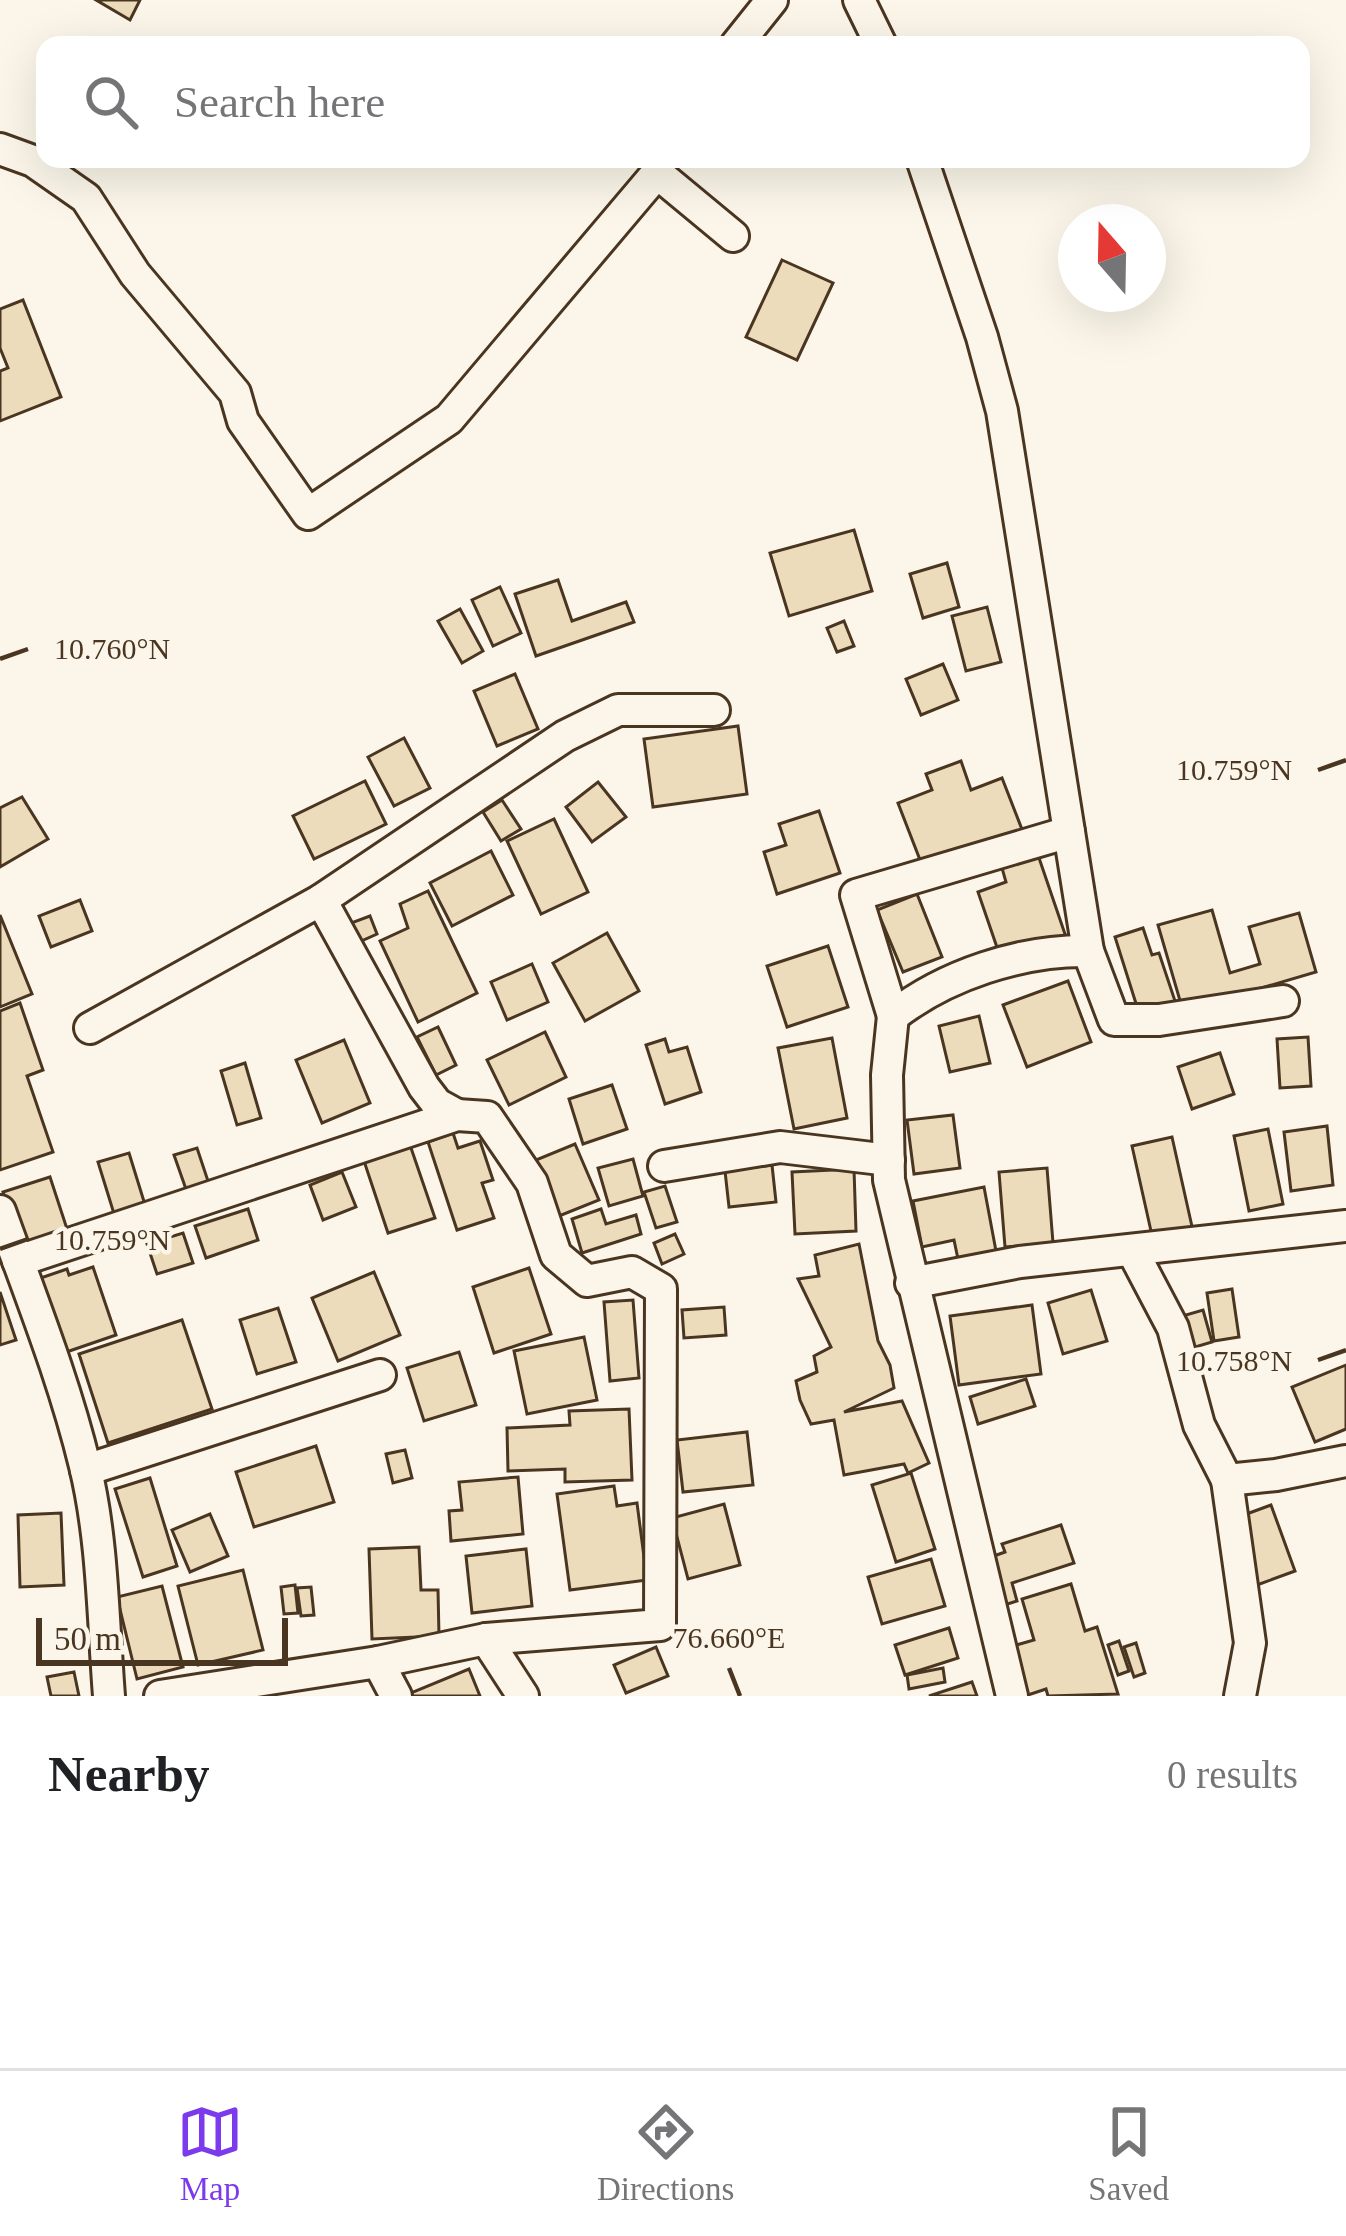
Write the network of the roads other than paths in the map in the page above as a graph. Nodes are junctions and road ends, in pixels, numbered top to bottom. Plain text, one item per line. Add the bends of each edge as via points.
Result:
1 (772, 0) edge
2 (859, 0) edge
3 (743, 36) edge
4 (876, 36) edge
5 (0, 149) edge
6 (36, 163) edge
7 (43, 168) edge
8 (658, 168) edge
9 (662, 168) edge
10 (925, 168) edge
11 (733, 236) dead end
12 (713, 710) dead end
13 (1069, 832) junction
14 (322, 900) junction
15 (1088, 951) junction
16 (1283, 1001) dead end
17 (893, 1016) junction
18 (90, 1028) dead end
19 (457, 1114) junction
20 (889, 1160) junction
21 (664, 1166) dead end
22 (0, 1211) edge
23 (1346, 1226) edge
24 (1133, 1252) junction
25 (18, 1261) junction
26 (911, 1283) junction
27 (380, 1375) dead end
28 (1346, 1461) edge
29 (86, 1470) junction
30 (1227, 1480) junction
31 (486, 1639) junction
32 (378, 1662) junction
33 (109, 1696) edge
34 (160, 1696) edge
35 (396, 1696) edge
36 (523, 1696) edge
37 (1012, 1696) edge
38 (1240, 1696) edge

1 - 3 street
2 - 4 street
5 - 6 street
7 - 8 street via 86,198 135,274 235,393 243,421 308,514 449,419
9 - 11 street
10 - 13 street via 1002,411
12 - 14 street via 618,710 565,736
13 - 15 street
13 - 17 street via 856,896
14 - 18 street
14 - 19 street via 424,1088
15 - 16 street via 1114,1020
15 - 17 street via 1014,961 927,989
17 - 20 street
19 - 25 street
19 - 31 street via 487,1117 532,1183 556,1255 587,1281 632,1272 662,1289 660,1624
20 - 21 street via 780,1148
20 - 26 street
22 - 25 street
23 - 24 street
24 - 26 street
24 - 30 street via 1173,1328 1199,1425
25 - 29 street
26 - 37 street
27 - 29 street
28 - 30 street
29 - 33 street
30 - 38 street via 1250,1643
31 - 32 street
31 - 36 street
32 - 34 street
32 - 35 street

